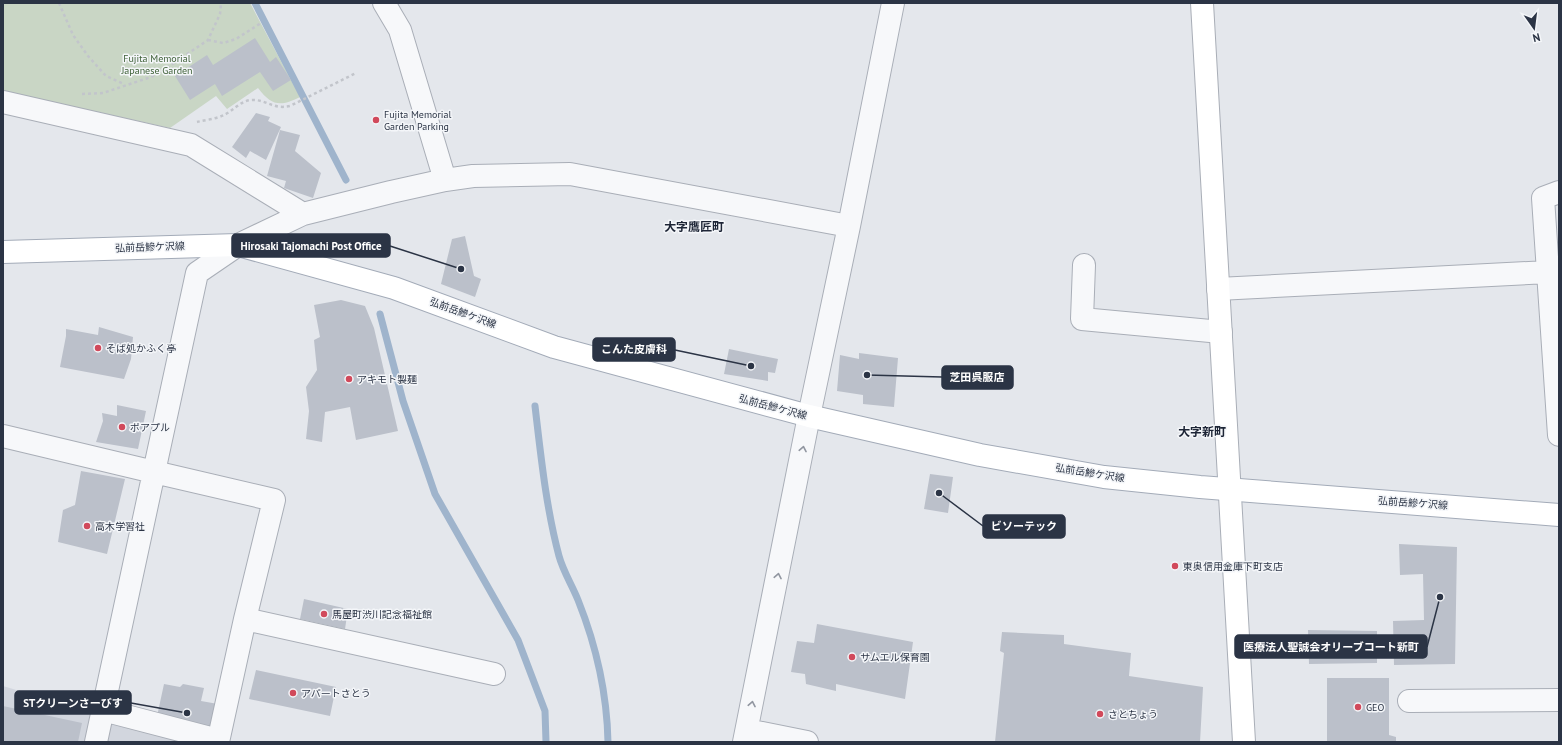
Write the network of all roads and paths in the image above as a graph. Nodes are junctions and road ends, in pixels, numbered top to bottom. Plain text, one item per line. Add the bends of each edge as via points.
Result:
1 (59, 3) edge
2 (220, 3) edge
3 (384, 3) edge
4 (893, 3) edge
5 (1202, 3) edge
6 (261, 24) dead end
7 (208, 40) junction
8 (356, 73) dead end
9 (125, 85) junction
10 (75, 93) dead end
11 (3, 102) edge
12 (190, 123) dead end
13 (445, 180) junction
14 (1559, 192) edge
15 (303, 214) junction
16 (849, 226) junction
17 (238, 246) junction
18 (3, 252) edge
19 (1084, 265) dead end
20 (1548, 272) junction
21 (1218, 289) junction
22 (1221, 332) junction
23 (809, 416) junction
24 (1559, 435) edge
25 (3, 436) edge
26 (154, 472) junction
27 (1229, 489) junction
28 (1559, 515) edge
29 (245, 619) junction
30 (494, 674) dead end
31 (1410, 700) dead end
32 (1559, 700) edge
33 (103, 710) junction
34 (746, 736) edge
35 (218, 741) edge
36 (96, 742) edge
37 (807, 742) edge
38 (1244, 742) edge

1 - 9 path via 73,35 88,56 106,76
2 - 7 path via 220,14
3 - 13 street via 400,30
4 - 16 street
5 - 21 main road
6 - 7 path via 236,39 223,43
7 - 9 path via 151,77
8 - 12 path via 283,108 250,100 224,116
9 - 10 path via 103,93
11 - 15 street via 191,144
13 - 15 street
13 - 16 street via 473,176 570,174
14 - 20 street via 1543,198
15 - 17 street
16 - 23 street
17 - 18 main road, 弘前岳鰺ケ沢線
17 - 23 main road, 弘前岳鰺ケ沢線 via 394,288 554,348
17 - 26 street via 197,273
19 - 22 street via 1082,319
20 - 21 street
20 - 24 street
21 - 22 main road
22 - 27 main road
23 - 27 main road, 弘前岳鰺ケ沢線 via 980,455 1089,474
34 -> 23 street
25 - 26 street
26 - 29 street via 274,500
26 - 33 street
27 - 28 main road, 弘前岳鰺ケ沢線
27 - 38 main road
29 - 30 street
29 - 35 street
31 - 32 street
33 - 35 street
33 - 36 street
34 - 37 street

